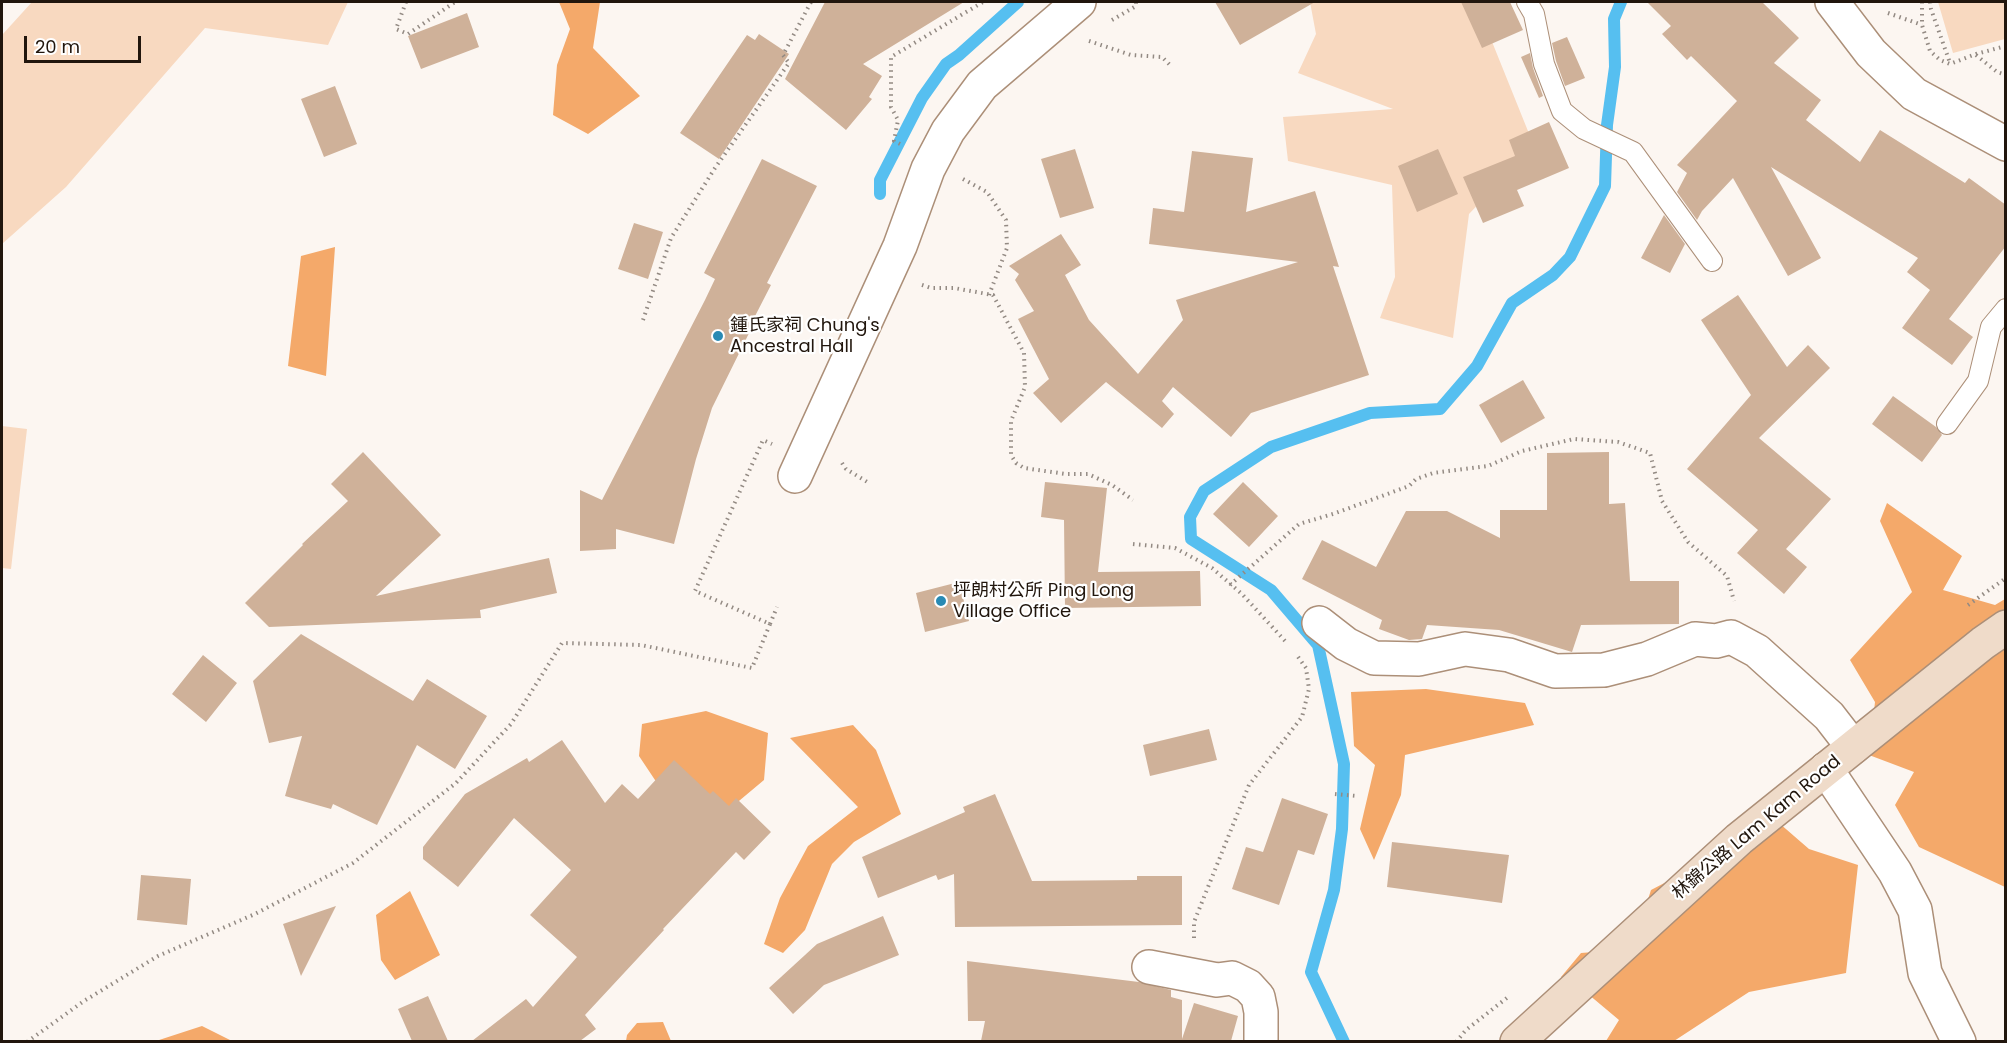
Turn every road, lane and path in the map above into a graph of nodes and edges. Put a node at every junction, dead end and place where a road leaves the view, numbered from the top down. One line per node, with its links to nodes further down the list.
1 (406, 2): 2 (path)
2 (455, 2)
3 (811, 2): 23 (path)
4 (983, 2): 17 (path)
5 (1078, 2): 26 (street)
6 (1527, 2): 19 (lane)
7 (1832, 2): 16 (street)
8 (1922, 2): 13 (path)
9 (1930, 2): 13 (path)
10 (1082, 38): 14 (path)
11 (2006, 46): 12 (path)
12 (1976, 54): 13 (path); 15 (path)
13 (1950, 64)
14 (1172, 67)
15 (2006, 75)
16 (2006, 144)
17 (906, 146)
18 (958, 177): 21 (path)
19 (1712, 261)
20 (920, 285): 21 (path)
21 (989, 295): 27 (path)
22 (2006, 309): 24 (lane)
23 (643, 320)
24 (1947, 424)
25 (773, 444): 32 (path)
26 (795, 476)
27 (1133, 500)
28 (1133, 544): 29 (path)
29 (1230, 585): 34 (path); 35 (path)
30 (777, 607): 32 (path)
31 (1319, 622): 35 (street)
32 (770, 624): 43 (path)
33 (2006, 627): 37 (main road, 林錦公路 Lam Kam Road)
34 (1289, 645)
35 (1757, 651): 37 (street)
36 (1295, 653): 42 (path)
37 (1853, 747): 38 (main road, 林錦公路 Lam Kam Road)
38 (1826, 769): 45 (main road, 林錦公路 Lam Kam Road); 46 (street)
39 (1335, 794): 40 (path)
40 (1357, 796)
41 (1149, 967): 42 (street)
42 (1194, 975): 44 (street)
43 (27, 1041)
44 (1261, 1041)
45 (1517, 1041)
46 (1959, 1041)

